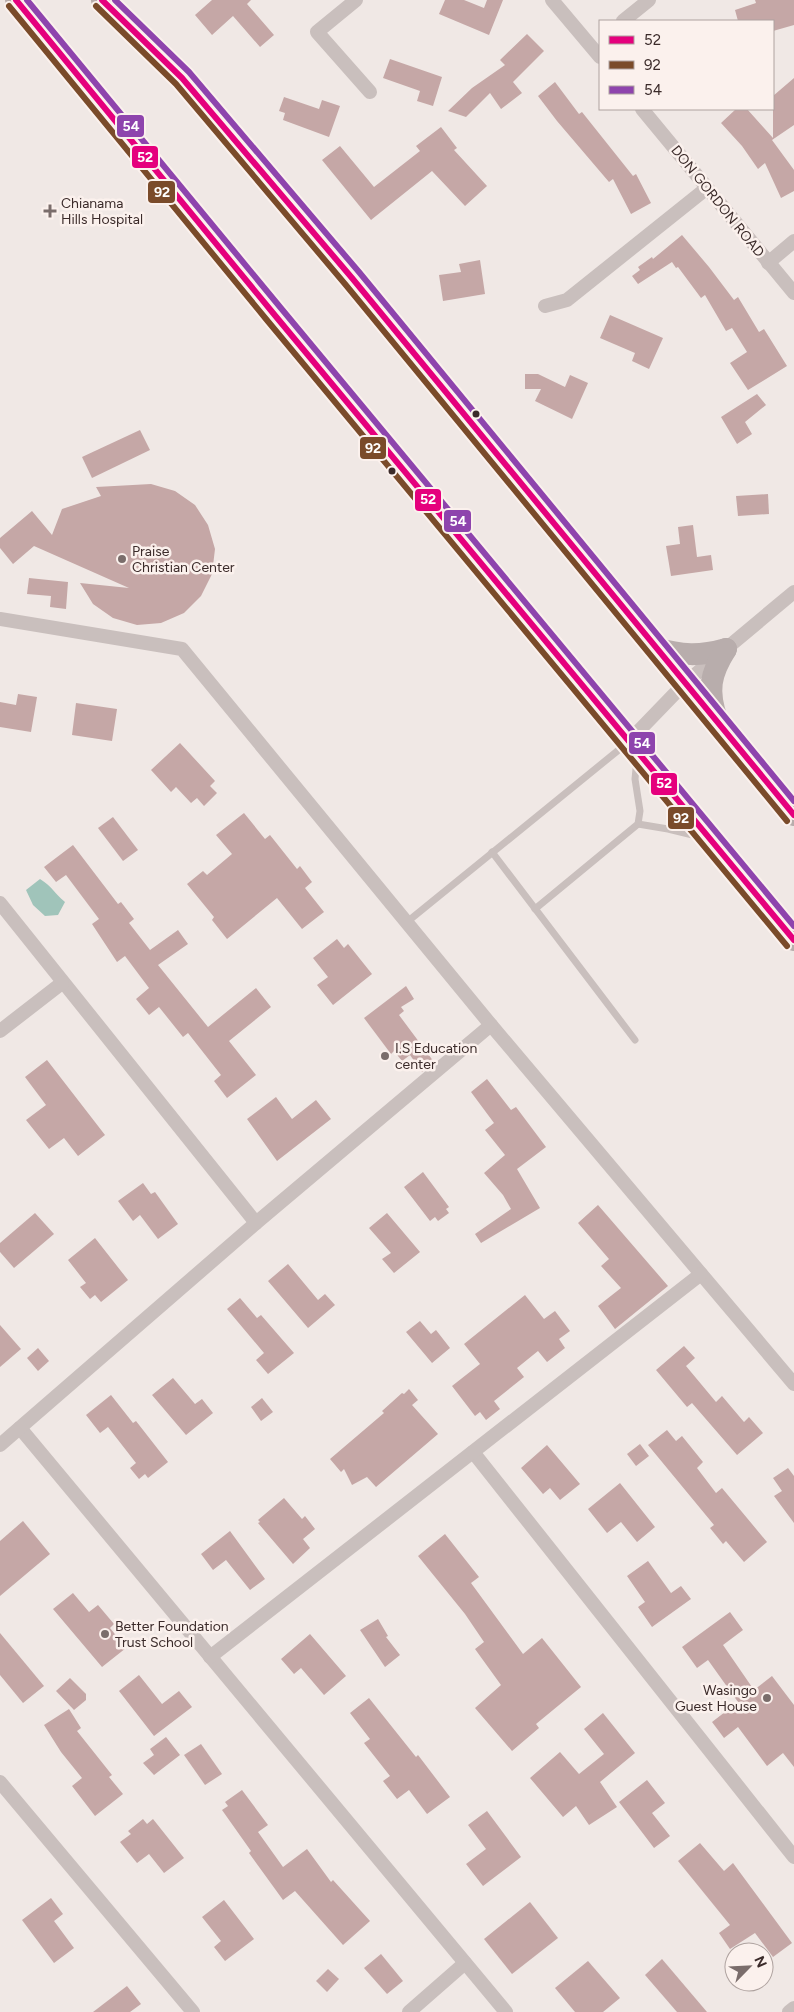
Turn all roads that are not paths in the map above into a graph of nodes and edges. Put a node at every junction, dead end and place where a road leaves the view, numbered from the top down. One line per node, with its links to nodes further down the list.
1 (16, 0): 21 (main road)
2 (102, 0): 17 (main road)
3 (356, 0): 8 (street)
4 (552, 0): 7 (street)
5 (649, 0): 6 (street)
6 (625, 20)
7 (598, 48)
8 (370, 92)
9 (643, 110): 10 (street, DON GORDON ROAD)
10 (707, 188): 12 (street, DON GORDON ROAD); 14 (street)
11 (794, 241): 12 (street)
12 (768, 263): 13 (street, DON GORDON ROAD)
13 (794, 293)
14 (545, 306)
15 (794, 592): 18 (street)
16 (0, 619): 28 (street)
17 (656, 648): 18 (main road); 19 (main road)
18 (726, 649): 19 (street); 20 (main road)
19 (686, 683): 20 (main road); 21 (street)
20 (719, 723): 22 (main road)
21 (633, 748): 23 (lane); 24 (main road); 25 (lane)
22 (794, 814)
23 (638, 824): 24 (lane); 27 (lane)
24 (710, 839): 29 (main road)
25 (492, 852): 27 (lane); 28 (lane)
26 (0, 904): 30 (street)
27 (536, 909): 33 (lane)
28 (407, 922): 31 (street)
29 (794, 940)
30 (62, 983): 32 (street); 34 (street)
31 (491, 1025): 34 (street); 35 (street)
32 (0, 1031)
33 (636, 1040)
34 (256, 1223): 37 (street)
35 (701, 1274): 36 (street); 39 (street)
36 (794, 1384)
37 (20, 1428): 38 (street); 40 (street)
38 (0, 1445)
39 (472, 1452): 40 (street); 42 (street)
40 (210, 1657): 43 (street)
41 (0, 1782): 45 (street)
42 (794, 1857)
43 (465, 1963): 46 (street); 47 (street)
44 (794, 2008): 48 (street)
45 (193, 2012)
46 (409, 2012)
47 (506, 2012)
48 (789, 2012)

